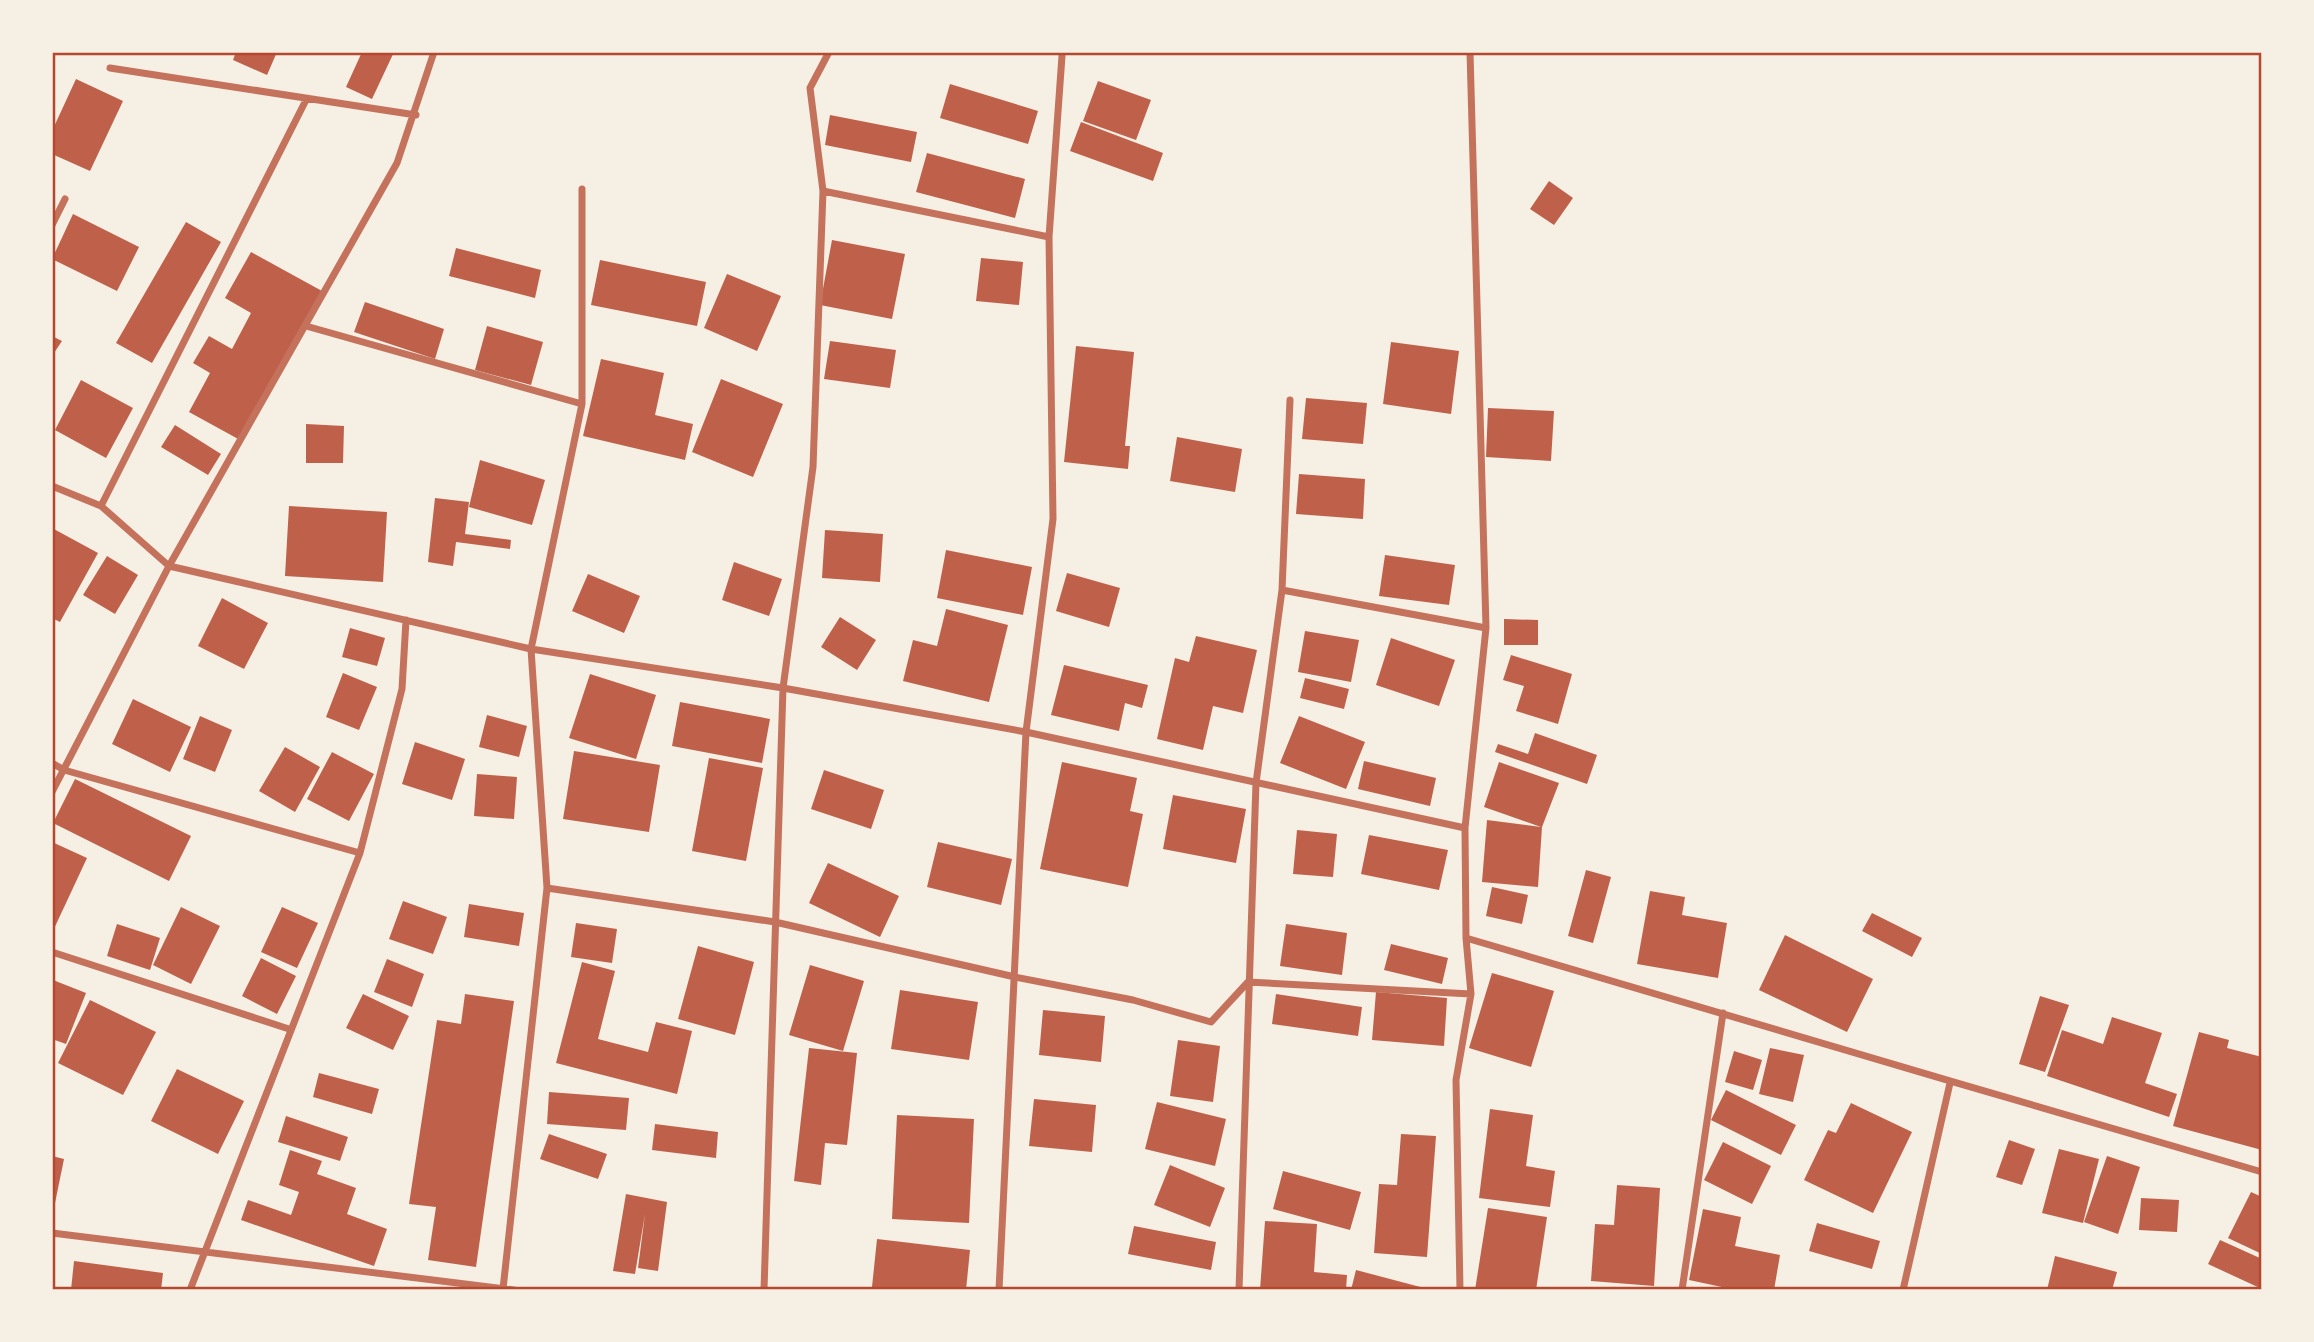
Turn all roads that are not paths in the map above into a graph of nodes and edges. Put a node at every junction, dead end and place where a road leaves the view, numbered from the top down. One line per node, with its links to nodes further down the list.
1 (434, 52): 7 (street)
2 (829, 52): 9 (street)
3 (1469, 52): 21 (street)
4 (1062, 56): 12 (street)
5 (110, 68): 6 (street)
6 (306, 100): 7 (street); 17 (street)
7 (416, 115): 13 (street)
8 (582, 189): 15 (street)
9 (823, 191): 12 (street); 23 (street)
10 (65, 199): 11 (street)
11 (52, 225)
12 (1049, 237): 24 (street)
13 (306, 326): 15 (street); 18 (street)
14 (1290, 400): 19 (street)
15 (582, 404): 22 (street)
16 (52, 486): 17 (street)
17 (102, 506): 18 (street)
18 (169, 566): 20 (street); 26 (street)
19 (1282, 590): 21 (street); 27 (street)
20 (406, 620): 22 (street); 30 (street)
21 (1486, 628): 29 (street)
22 (531, 649): 23 (street); 31 (street)
23 (783, 688): 24 (street); 32 (street)
24 (1026, 732): 27 (street); 35 (street)
25 (52, 763): 26 (street)
26 (64, 769): 28 (street); 30 (street)
27 (1256, 783): 29 (street); 36 (street)
28 (52, 792)
29 (1465, 828): 33 (street)
30 (360, 853): 39 (street)
31 (547, 888): 32 (street); 44 (street)
32 (775, 922): 35 (street); 47 (street)
33 (1466, 938): 37 (street); 38 (street)
34 (52, 952): 39 (street)
35 (1015, 977): 36 (street); 48 (street)
36 (1248, 982): 37 (street); 49 (street)
37 (1471, 994): 50 (street)
38 (1723, 1013): 40 (street); 51 (street)
39 (289, 1029): 43 (street)
40 (1950, 1083): 41 (street); 52 (street)
41 (2262, 1172)
42 (52, 1233): 43 (street)
43 (203, 1250): 44 (street); 45 (street)
44 (503, 1289): 46 (street)
45 (190, 1290)
46 (514, 1290)
47 (764, 1290)
48 (999, 1290)
49 (1239, 1290)
50 (1460, 1290)
51 (1682, 1290)
52 (1903, 1290)

